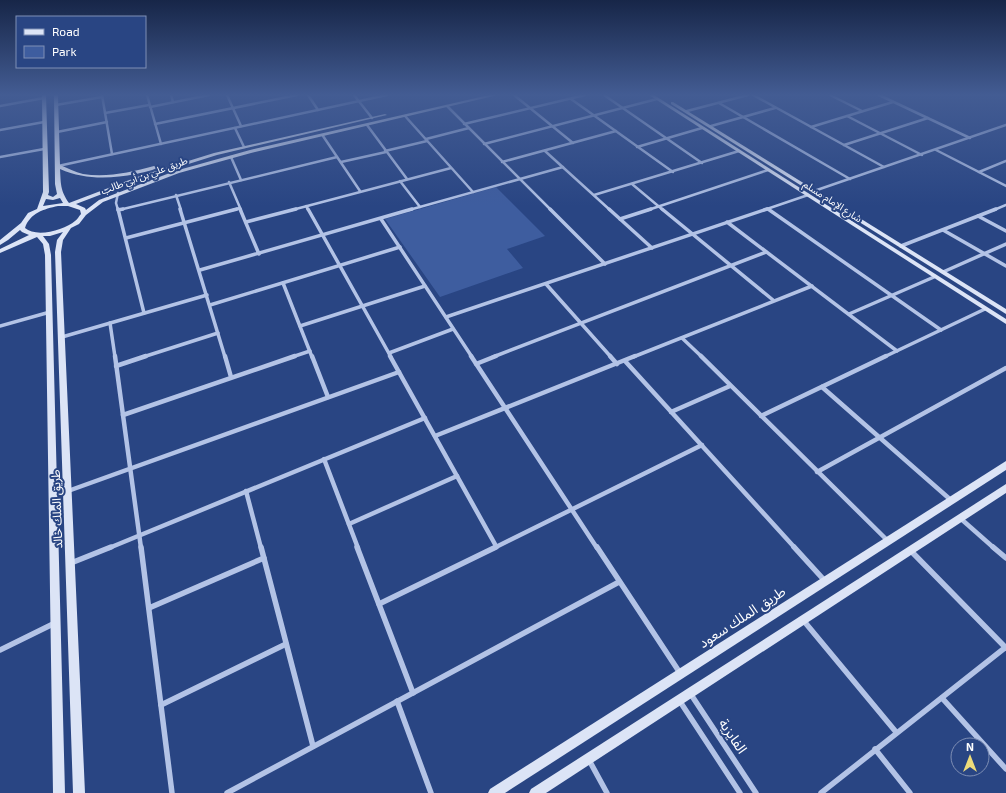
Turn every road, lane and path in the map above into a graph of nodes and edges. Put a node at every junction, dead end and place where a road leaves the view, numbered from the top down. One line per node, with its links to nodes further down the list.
1 (44, 132): 37 (main road)
2 (57, 132): 52 (main road)
3 (108, 132): 42 (street)
4 (157, 132): 32 (street)
5 (216, 132): 32 (street)
6 (237, 132): 35 (street)
7 (310, 132): 35 (main road, طريق علي بن أبي طالب)
8 (339, 132): 27 (main road, طريق علي بن أبي طالب)
9 (372, 132): 40 (street)
10 (419, 132): 30 (street)
11 (455, 132): 30 (street)
12 (473, 132): 33 (street)
13 (530, 132): 33 (street)
14 (560, 132): 31 (street)
15 (616, 132): 31 (street); 36 (street)
16 (657, 132): 28 (street)
17 (688, 132): 28 (street)
18 (708, 132): 41 (main road, شارع الإمام مسلم)
19 (720, 132): 68 (main road, شارع الإمام مسلم)
20 (769, 132): 61 (street)
21 (820, 132): 34 (street)
22 (876, 132): 26 (street)
23 (886, 132): 26 (street)
24 (957, 132): 29 (street)
25 (987, 132): 29 (street)
26 (880, 134): 34 (street); 43 (street)
27 (323, 136): 45 (main road, طريق علي بن أبي طالب); 46 (street)
28 (666, 138): 36 (street); 51 (street)
29 (970, 138): 39 (street)
30 (426, 140): 40 (street); 54 (street)
31 (572, 143): 38 (street)
32 (161, 144): 42 (street)
33 (484, 144): 50 (street)
34 (844, 145): 55 (street)
35 (244, 147): 47 (main road, طريق علي بن أبي طالب)
36 (637, 147): 57 (street)
37 (44, 149): 44 (street); 74 (main road)
38 (545, 150): 50 (street); 53 (street)
39 (936, 150): 43 (street); 58 (street)
40 (386, 151): 49 (street); 60 (street)
41 (739, 152): 51 (street); 56 (main road, شارع الإمام مسلم)
42 (112, 154): 52 (street)
43 (922, 155): 55 (street)
44 (0, 157)
45 (231, 157): 62 (street); 70 (main road, طريق علي بن أبي طالب)
46 (337, 157): 49 (street); 62 (street)
47 (202, 158): 52 (main road); 72 (main road, طريق علي بن أبي طالب)
48 (1006, 161): 58 (street)
49 (341, 162): 67 (street)
50 (502, 162): 59 (street)
51 (702, 163): 57 (street)
52 (58, 166): 71 (main road)
53 (563, 167): 59 (street); 73 (street)
54 (451, 168): 60 (street); 69 (street)
55 (884, 168): 61 (street)
56 (768, 170): 76 (main road, شارع الإمام مسلم); 81 (street)
57 (673, 172): 65 (street)
58 (979, 172): 66 (street)
59 (519, 178): 69 (street); 113 (street)
60 (407, 179): 63 (street)
61 (850, 179): 68 (street)
62 (241, 180): 64 (street)
63 (400, 181): 67 (street); 82 (street)
64 (229, 182): 75 (street); 83 (street)
65 (632, 184): 73 (street); 81 (street)
66 (1006, 186)
67 (360, 191): 80 (street)
68 (814, 191): 106 (main road, شارع الإمام مسلم)
69 (473, 192): 82 (street)
70 (118, 193): 77 (main road, طريق علي بن أبي طالب); 86 (street)
71 (60, 194): 74 (main road); 78 (main road)
72 (94, 195): 77 (main road); 78 (main road, طريق علي بن أبي طالب)
73 (594, 195): 90 (street)
74 (45, 196): 85 (main road)
75 (176, 196): 86 (street); 91 (street)
76 (808, 196): 84 (street); 119 (main road, شارع الإمام مسلم)
77 (104, 200): 87 (main road, طريق علي بن أبي طالب)
78 (69, 204): 85 (main road, طريق علي بن أبي طالب); 87 (main road)
79 (1006, 205): 88 (street)
80 (306, 206): 92 (street); 100 (street)
81 (659, 206): 90 (street); 98 (street)
82 (420, 207): 89 (street)
83 (240, 208): 91 (street); 92 (street)
84 (768, 209): 93 (street); 125 (street)
85 (39, 210): 94 (main road)
86 (118, 210): 101 (street)
87 (84, 214): 95 (main road, طريق علي بن أبي طالب)
88 (978, 216): 96 (street); 97 (street)
89 (381, 219): 100 (street); 107 (street)
90 (620, 219): 108 (street)
91 (185, 222): 101 (street); 117 (street)
92 (246, 222): 112 (street)
93 (727, 222): 98 (street); 110 (street)
94 (23, 224): 99 (main road); 103 (main road)
95 (70, 227): 99 (main road); 102 (main road)
96 (943, 230): 106 (street); 111 (street)
97 (1006, 231)
98 (693, 234): 108 (street); 115 (street)
99 (36, 235): 104 (main road); 109 (main road)
100 (324, 235): 112 (street); 114 (street)
101 (126, 238): 132 (street)
102 (60, 240): 104 (main road); 143 (main road, طريق الملك خالد)
103 (0, 242)
104 (46, 244): 130 (main road, طريق الملك خالد)
105 (1006, 244): 111 (street)
106 (901, 246): 118 (main road, شارع الإمام مسلم)
107 (400, 247): 114 (street); 122 (street)
108 (652, 248): 113 (street)
109 (0, 251)
110 (766, 252): 115 (street); 123 (street)
111 (983, 253): 116 (street); 118 (street)
112 (258, 254): 117 (street)
113 (605, 264): 121 (street)
114 (340, 265): 120 (street); 128 (street)
115 (732, 266): 126 (street); 137 (street)
116 (1006, 266)
117 (200, 270): 124 (street)
118 (943, 272): 131 (main road, شارع الإمام مسلم)
119 (934, 277): 125 (street); 129 (main road, شارع الإمام مسلم)
120 (283, 283): 127 (street); 139 (street)
121 (546, 284): 134 (street); 137 (street)
122 (425, 286): 128 (street); 134 (street)
123 (812, 286): 126 (street); 133 (street)
124 (207, 295): 127 (street); 132 (street)
125 (892, 296): 133 (street); 141 (street)
126 (773, 300): 144 (street)
127 (210, 305): 142 (street)
128 (363, 306): 139 (street); 147 (street)
129 (985, 310): 135 (main road, شارع الإمام مسلم); 141 (street)
130 (50, 312): 138 (street); 190 (main road, طريق الملك خالد)
131 (1006, 312)
132 (144, 313): 136 (street)
133 (849, 314): 146 (street)
134 (446, 317): 140 (street)
135 (1006, 322)
136 (110, 323): 143 (street); 151 (street)
137 (580, 324): 149 (street); 150 (street)
138 (0, 326)
139 (300, 326): 145 (street)
140 (453, 329): 147 (street); 149 (street)
141 (941, 330): 146 (street)
142 (218, 332): 151 (street); 154 (street)
143 (62, 337): 172 (main road, طريق الملك خالد)
144 (682, 338): 148 (street); 155 (street)
145 (310, 351): 154 (street); 157 (street)
146 (897, 351): 156 (street)
147 (389, 353): 153 (street)
148 (625, 361): 150 (street); 159 (street)
149 (476, 364): 158 (street)
150 (617, 364): 158 (street)
151 (116, 366): 160 (street)
152 (1006, 368): 164 (street)
153 (399, 372): 157 (street); 162 (street)
154 (231, 378): 160 (street)
155 (730, 386): 159 (street); 161 (street)
156 (822, 387): 161 (street); 164 (street)
157 (328, 397): 168 (street)
158 (506, 408): 163 (street); 175 (street)
159 (671, 412): 165 (street)
160 (123, 415): 168 (street)
161 (761, 416): 169 (street)
162 (424, 418): 163 (street); 166 (street)
163 (435, 436): 170 (street)
164 (880, 438): 169 (street); 174 (street)
165 (702, 445): 175 (street); 185 (street)
166 (324, 459): 173 (street); 177 (street)
167 (1006, 466): 174 (main road, طريق الملك سعود)
168 (131, 468): 172 (street); 178 (street)
169 (817, 472): 179 (street)
170 (457, 476): 177 (street); 180 (street)
171 (1006, 488): 176 (main road)
172 (68, 491): 184 (main road, طريق الملك خالد)
173 (246, 491): 178 (street); 182 (street)
174 (952, 500): 179 (main road, طريق الملك سعود)
175 (572, 509): 180 (street); 186 (street)
176 (960, 518): 181 (main road); 183 (street)
177 (349, 524): 187 (street)
178 (139, 535): 184 (street); 188 (street)
179 (888, 541): 185 (main road, طريق الملك سعود)
180 (496, 546): 187 (street)
181 (910, 550): 189 (main road); 192 (street)
182 (264, 558): 188 (street); 191 (street)
183 (1006, 558)
184 (71, 563): 207 (main road, طريق الملك خالد)
185 (825, 581): 194 (main road, طريق الملك سعود)
186 (619, 582): 194 (street); 195 (street)
187 (379, 604): 195 (street)
188 (149, 608): 200 (street)
189 (802, 620): 196 (main road); 201 (street)
190 (56, 622): 193 (street); 206 (main road, طريق الملك خالد)
191 (286, 644): 200 (street); 202 (street)
192 (1006, 647): 197 (street)
193 (0, 650)
194 (680, 674): 211 (main road, طريق الملك سعود)
195 (413, 693): 199 (street)
196 (690, 693): 198 (main road); 215 (street, الفايزية)
197 (942, 698): 201 (street); 205 (street)
198 (679, 700): 204 (main road); 214 (street, الفايزية)
199 (397, 701): 202 (street); 210 (street)
200 (161, 705): 208 (street)
201 (896, 732): 203 (street)
202 (313, 746): 209 (street)
203 (875, 749): 216 (street); 217 (street)
204 (588, 758): 212 (main road); 213 (street)
205 (1006, 769)
206 (59, 793)
207 (79, 793)
208 (172, 793)
209 (227, 793)
210 (431, 793)
211 (494, 793)
212 (535, 793)
213 (606, 793)
214 (740, 793)
215 (756, 793)
216 (821, 793)
217 (910, 793)

